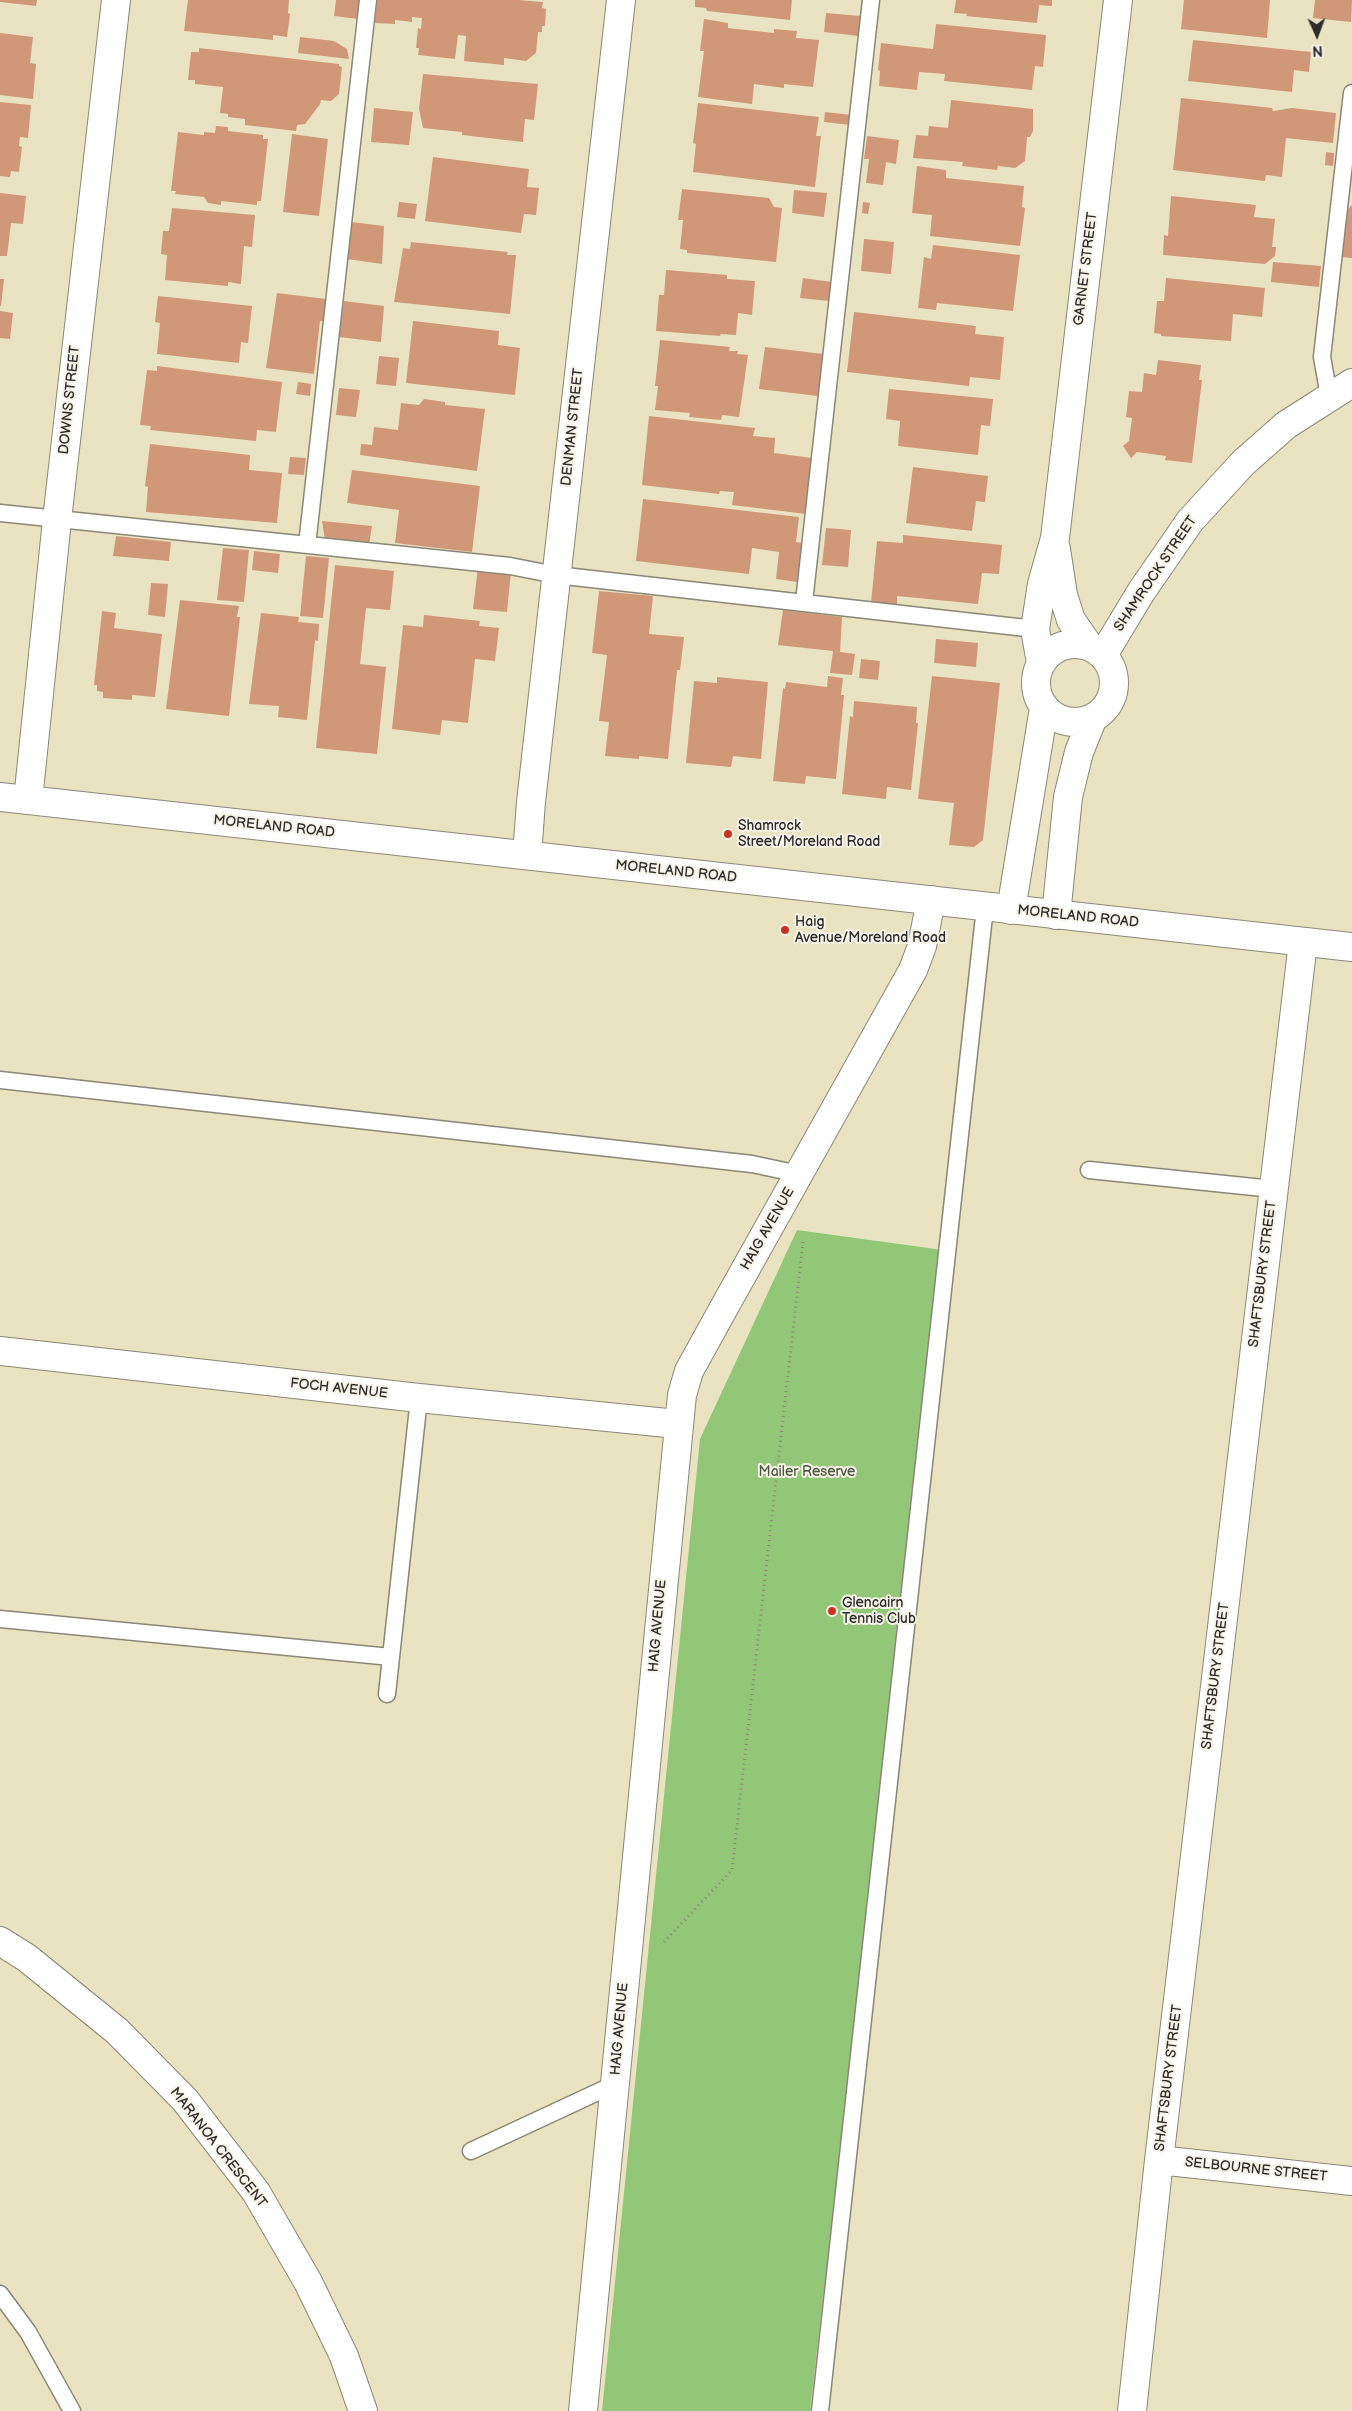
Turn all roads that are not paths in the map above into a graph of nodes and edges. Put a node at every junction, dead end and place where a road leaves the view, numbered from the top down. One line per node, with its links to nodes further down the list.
1 (116, 0): 9 (street, DOWNS STREET)
2 (368, 0): 11 (lane)
3 (621, 0): 12 (street, DENMAN STREET)
4 (871, 0): 13 (lane)
5 (1118, 0): 10 (street, GARNET STREET)
6 (1352, 93): 7 (lane)
7 (1340, 390): 15 (street, SHAMROCK STREET)
8 (0, 513): 9 (lane)
9 (56, 520): 11 (lane); 21 (street, DOWNS STREET)
10 (1055, 538): 14 (street, GARNET STREET); 15 (street, GARNET STREET)
11 (307, 545): 12 (lane)
12 (556, 574): 13 (lane); 23 (street, DENMAN STREET)
13 (804, 602): 14 (lane)
14 (1035, 629): 16 (street, GARNET STREET)
15 (1096, 651): 16 (street); 18 (street)
16 (1040, 663): 17 (street)
17 (1044, 708): 18 (street); 19 (street)
18 (1092, 720): 22 (street)
19 (1029, 795): 22 (street); 26 (street)
20 (0, 797): 21 (street, MORELAND ROAD)
21 (28, 800): 23 (street, MORELAND ROAD)
22 (1068, 800): 27 (street)
23 (527, 855): 24 (street, MORELAND ROAD)
24 (931, 900): 25 (street, MORELAND ROAD); 32 (street, HAIG AVENUE)
25 (984, 907): 26 (street, MORELAND ROAD); 49 (lane)
26 (1012, 910): 27 (street, MORELAND ROAD)
27 (1056, 915): 28 (street, MORELAND ROAD)
28 (1303, 942): 29 (street, MORELAND ROAD); 33 (street, SHAFTSBURY STREET)
29 (1352, 947)
30 (0, 1080): 32 (lane)
31 (1089, 1170): 33 (lane)
32 (799, 1174): 36 (street, HAIG AVENUE)
33 (1273, 1189): 43 (street, SHAFTSBURY STREET)
34 (0, 1351): 35 (street, FOCH AVENUE)
35 (419, 1398): 36 (street, FOCH AVENUE); 38 (lane)
36 (678, 1424): 41 (street, HAIG AVENUE)
37 (0, 1619): 38 (lane)
38 (391, 1657): 39 (lane)
39 (387, 1694)
40 (0, 1941): 47 (street, MARANOA CRESCENT)
41 (615, 2084): 42 (lane); 48 (street, HAIG AVENUE)
42 (471, 2151)
43 (1159, 2160): 44 (street, SELBOURNE STREET); 50 (street, SHAFTSBURY STREET)
44 (1352, 2181)
45 (0, 2294): 46 (lane)
46 (72, 2411)
47 (363, 2411)
48 (583, 2411)
49 (820, 2411)
50 (1132, 2411)

